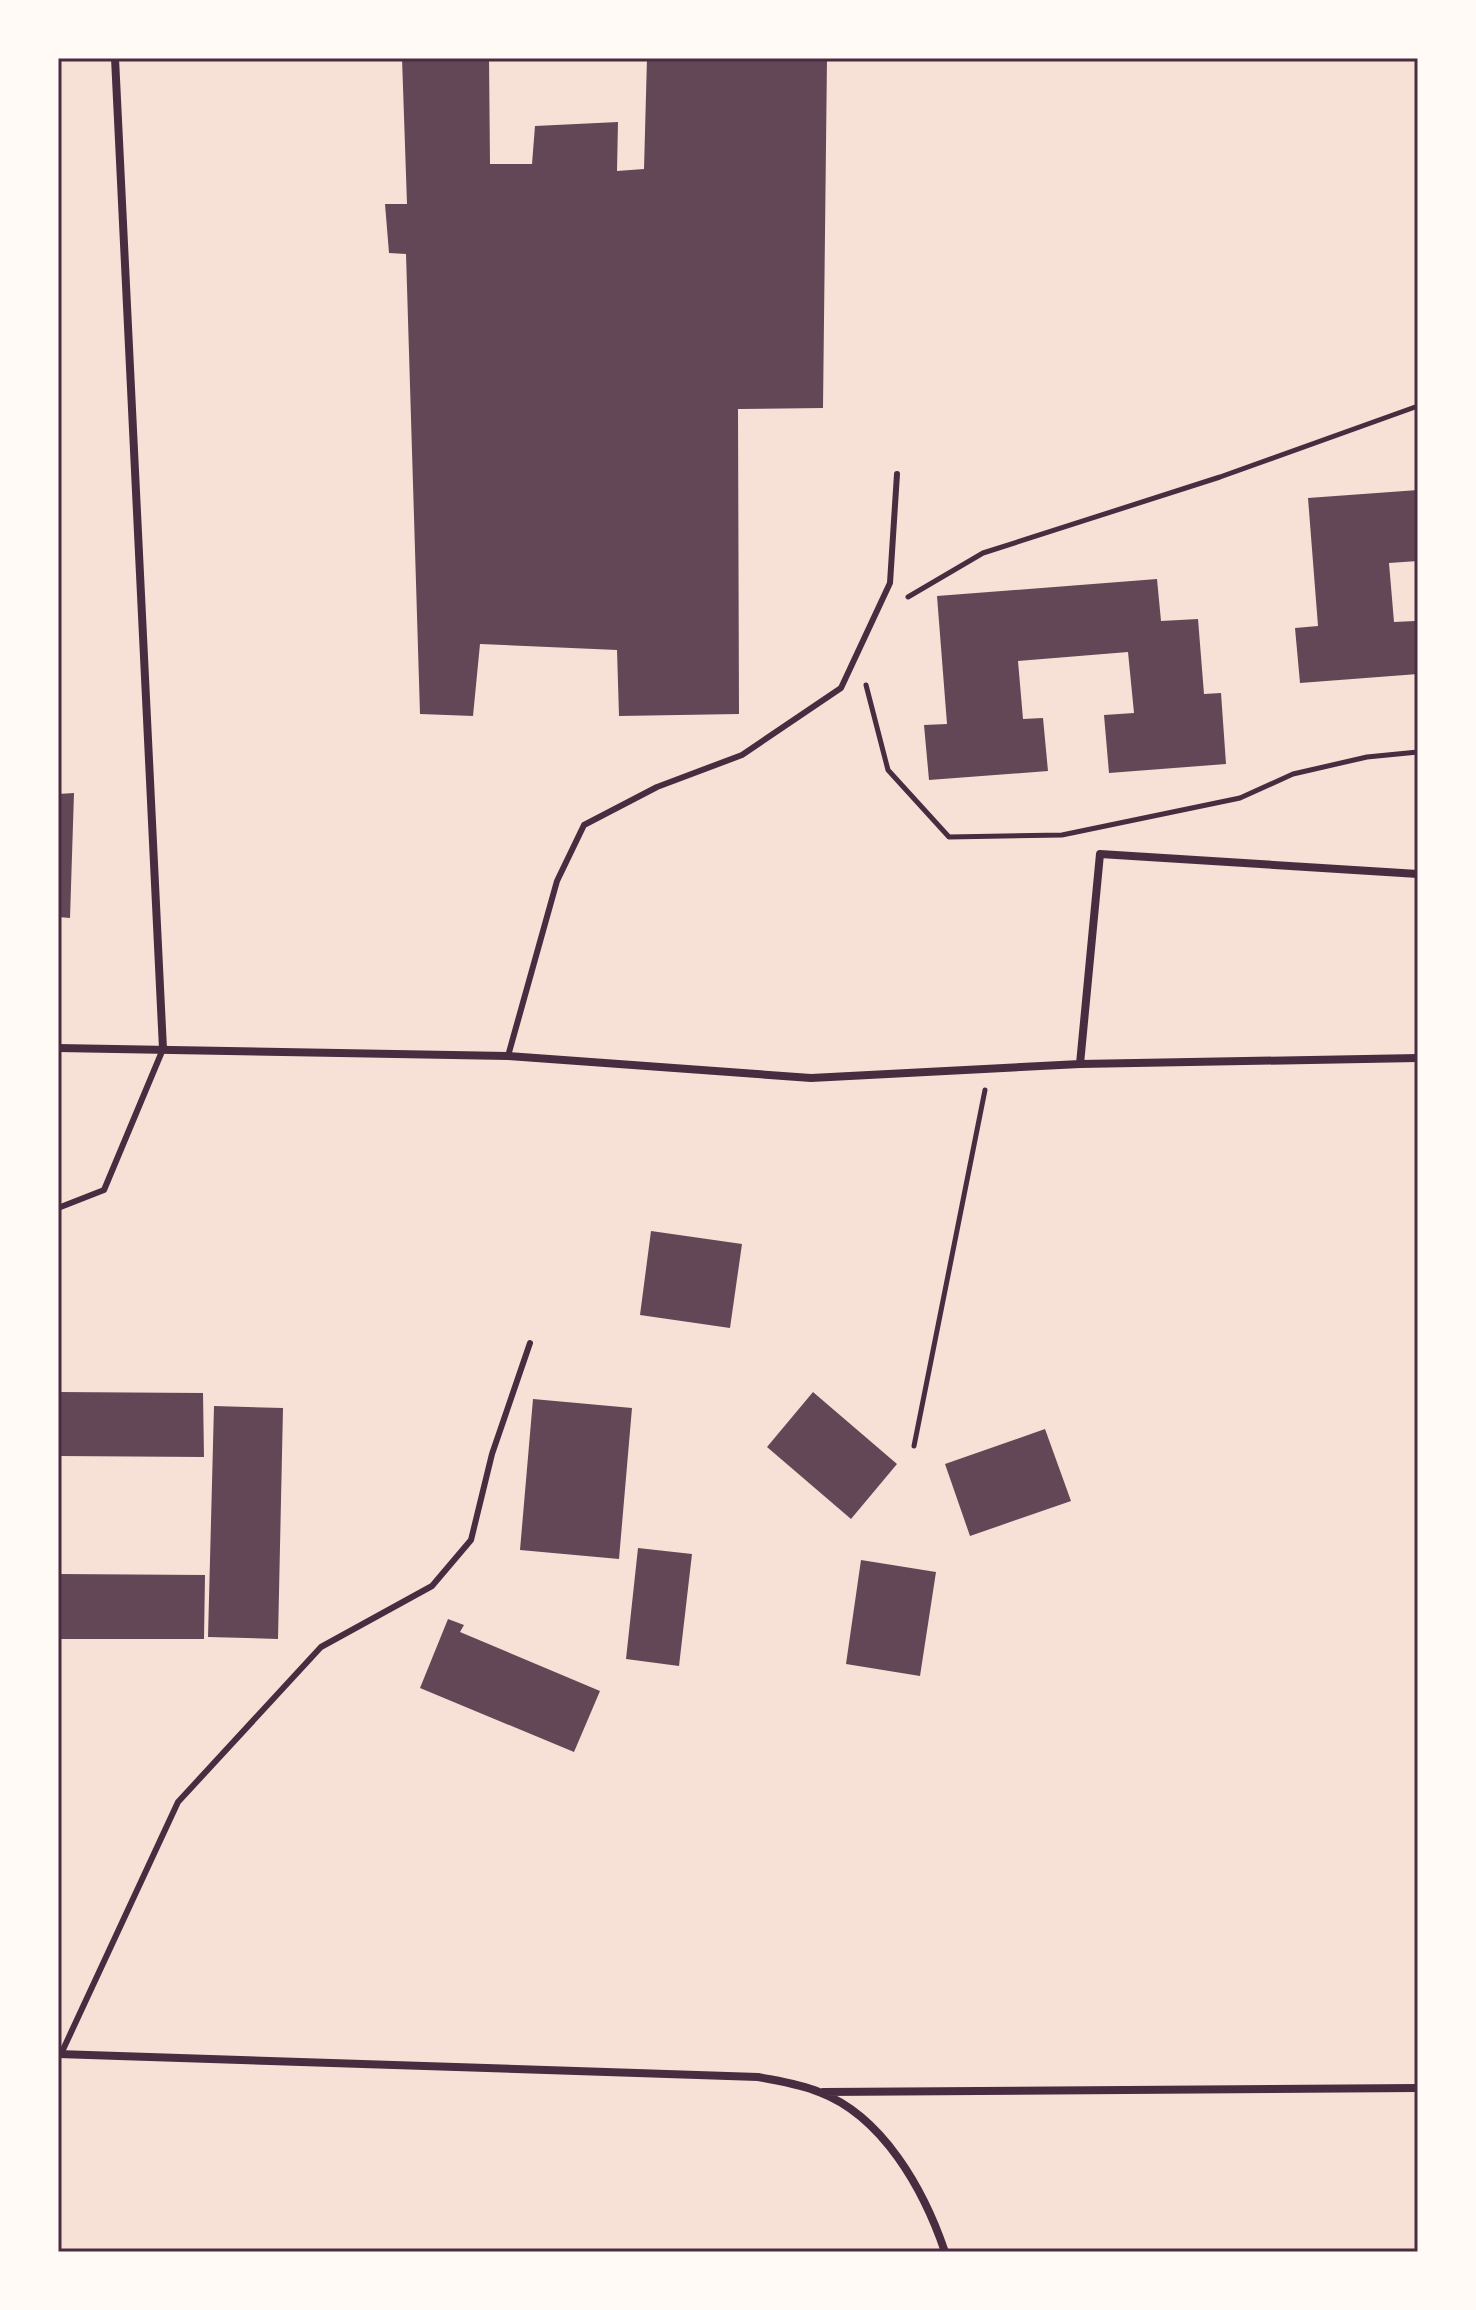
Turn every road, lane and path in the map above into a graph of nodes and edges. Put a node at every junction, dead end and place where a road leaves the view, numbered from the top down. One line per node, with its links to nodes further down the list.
1 (115, 58): 9 (street)
2 (1418, 406): 4 (path)
3 (897, 474): 4 (lane)
4 (878, 609): 5 (lane)
5 (858, 652): 6 (path); 10 (lane)
6 (1418, 752)
7 (1418, 874): 12 (street)
8 (58, 1048): 9 (street)
9 (163, 1049): 10 (street); 14 (lane)
10 (508, 1056): 13 (street)
11 (1418, 1058): 12 (street)
12 (1080, 1064): 13 (street)
13 (990, 1069): 16 (path)
14 (58, 1208)
15 (530, 1343): 17 (lane)
16 (914, 1446)
17 (60, 2054): 19 (street)
18 (1418, 2088): 19 (street)
19 (819, 2092): 20 (street)
20 (945, 2252)

